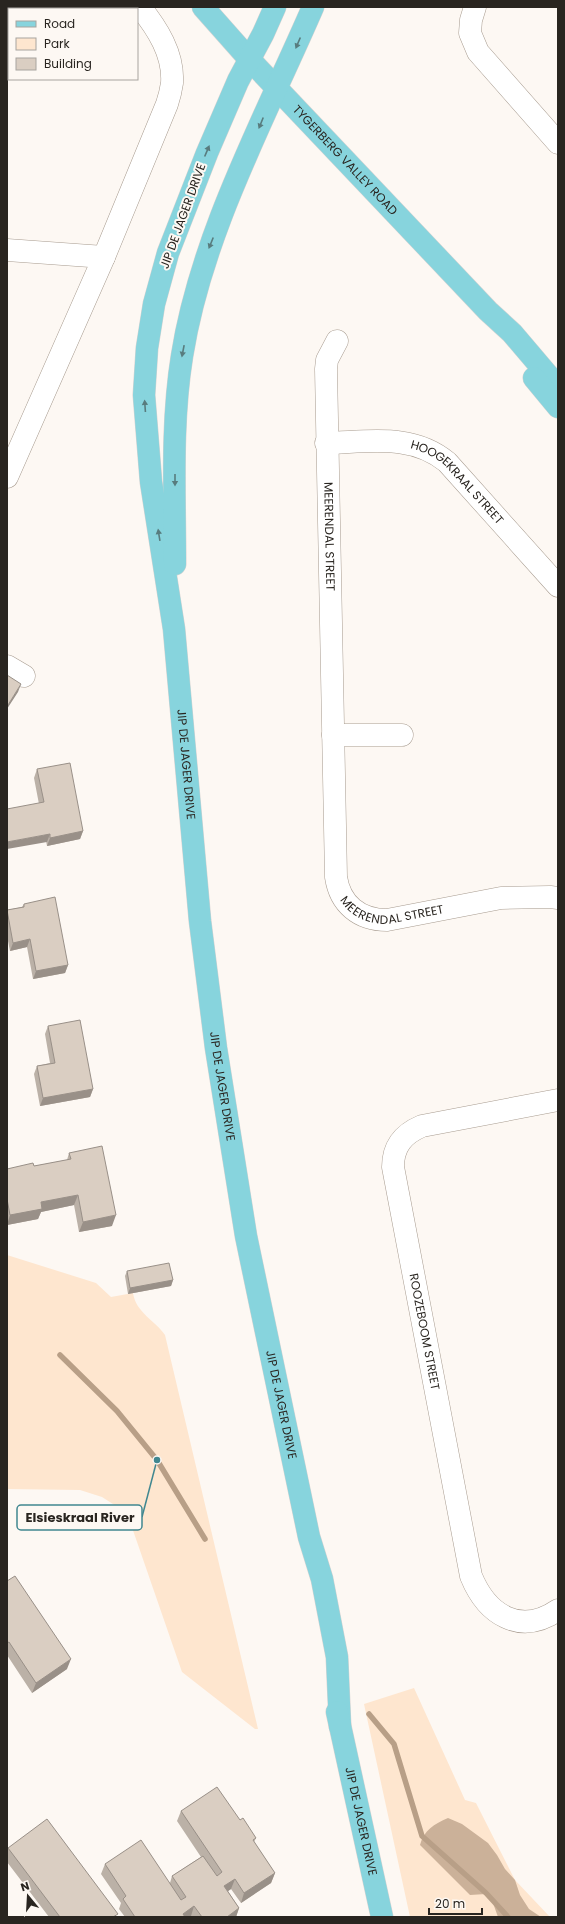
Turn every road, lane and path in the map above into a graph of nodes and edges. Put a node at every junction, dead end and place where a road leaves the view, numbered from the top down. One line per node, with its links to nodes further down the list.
1 (140, 7): 10 (street)
2 (203, 7): 6 (main road, TYGERBERG VALLEY ROAD)
3 (275, 7): 6 (main road, JIP DE JAGER DRIVE)
4 (313, 7): 7 (main road, JIP DE JAGER DRIVE, one-way to 7)
5 (476, 7): 8 (street)
6 (250, 60): 7 (main road, TYGERBERG VALLEY ROAD); 18 (main road, JIP DE JAGER DRIVE, one-way to 6)
7 (278, 88): 11 (main road, TYGERBERG VALLEY ROAD); 18 (main road, JIP DE JAGER DRIVE, one-way to 18)
8 (558, 143)
9 (7, 250): 10 (street)
10 (104, 257): 16 (street)
11 (488, 312): 13 (main road, TYGERBERG VALLEY ROAD); 14 (main road, TYGERBERG VALLEY ROAD)
12 (337, 341): 15 (street, MEERENDAL STREET)
13 (558, 386)
14 (558, 407)
15 (326, 443): 17 (street, HOOGEKRAAL STREET); 20 (street, MEERENDAL STREET)
16 (7, 477)
17 (558, 586)
18 (174, 629): 24 (main road, JIP DE JAGER DRIVE)
19 (402, 735): 20 (street)
20 (333, 736): 21 (street, MEERENDAL STREET)
21 (558, 898)
22 (558, 1100): 23 (street, ROOZEBOOM STREET)
23 (558, 1610)
24 (382, 1917)

